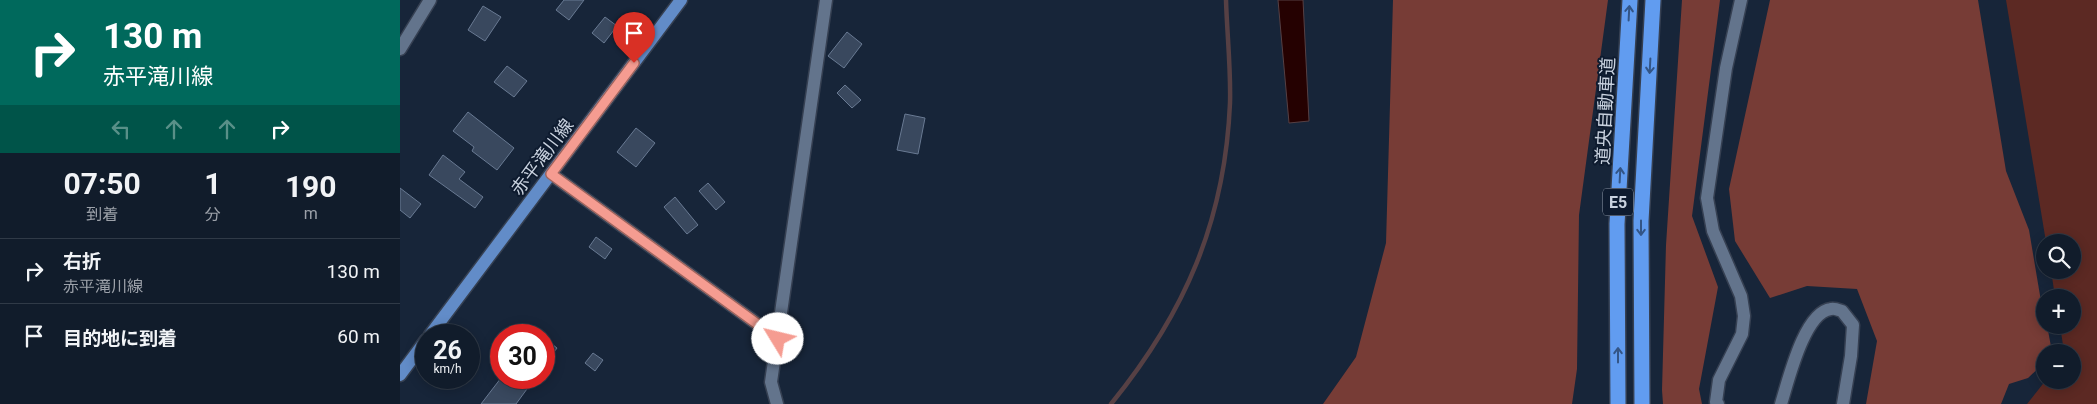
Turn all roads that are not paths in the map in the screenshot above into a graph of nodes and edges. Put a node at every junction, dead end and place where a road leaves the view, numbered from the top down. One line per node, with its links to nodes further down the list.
1 (430, 0): 7 (street)
2 (681, 0): 8 (main road, 赤平滝川線)
3 (826, 0): 10 (street)
4 (1630, 0): 14 (highway, 道央自動車道 / E5, one-way to 4)
5 (1653, 0): 15 (highway, E5, one-way to 15)
6 (1741, 0): 16 (street)
7 (400, 49)
8 (551, 174): 9 (main road, 赤平滝川線); 10 (street)
9 (438, 324)
10 (778, 339): 13 (street)
11 (415, 354): 12 (main road)
12 (401, 372)
13 (777, 404)
14 (1618, 404)
15 (1642, 404)
16 (1718, 404)
17 (1781, 404): 18 (street)
18 (1843, 404)

